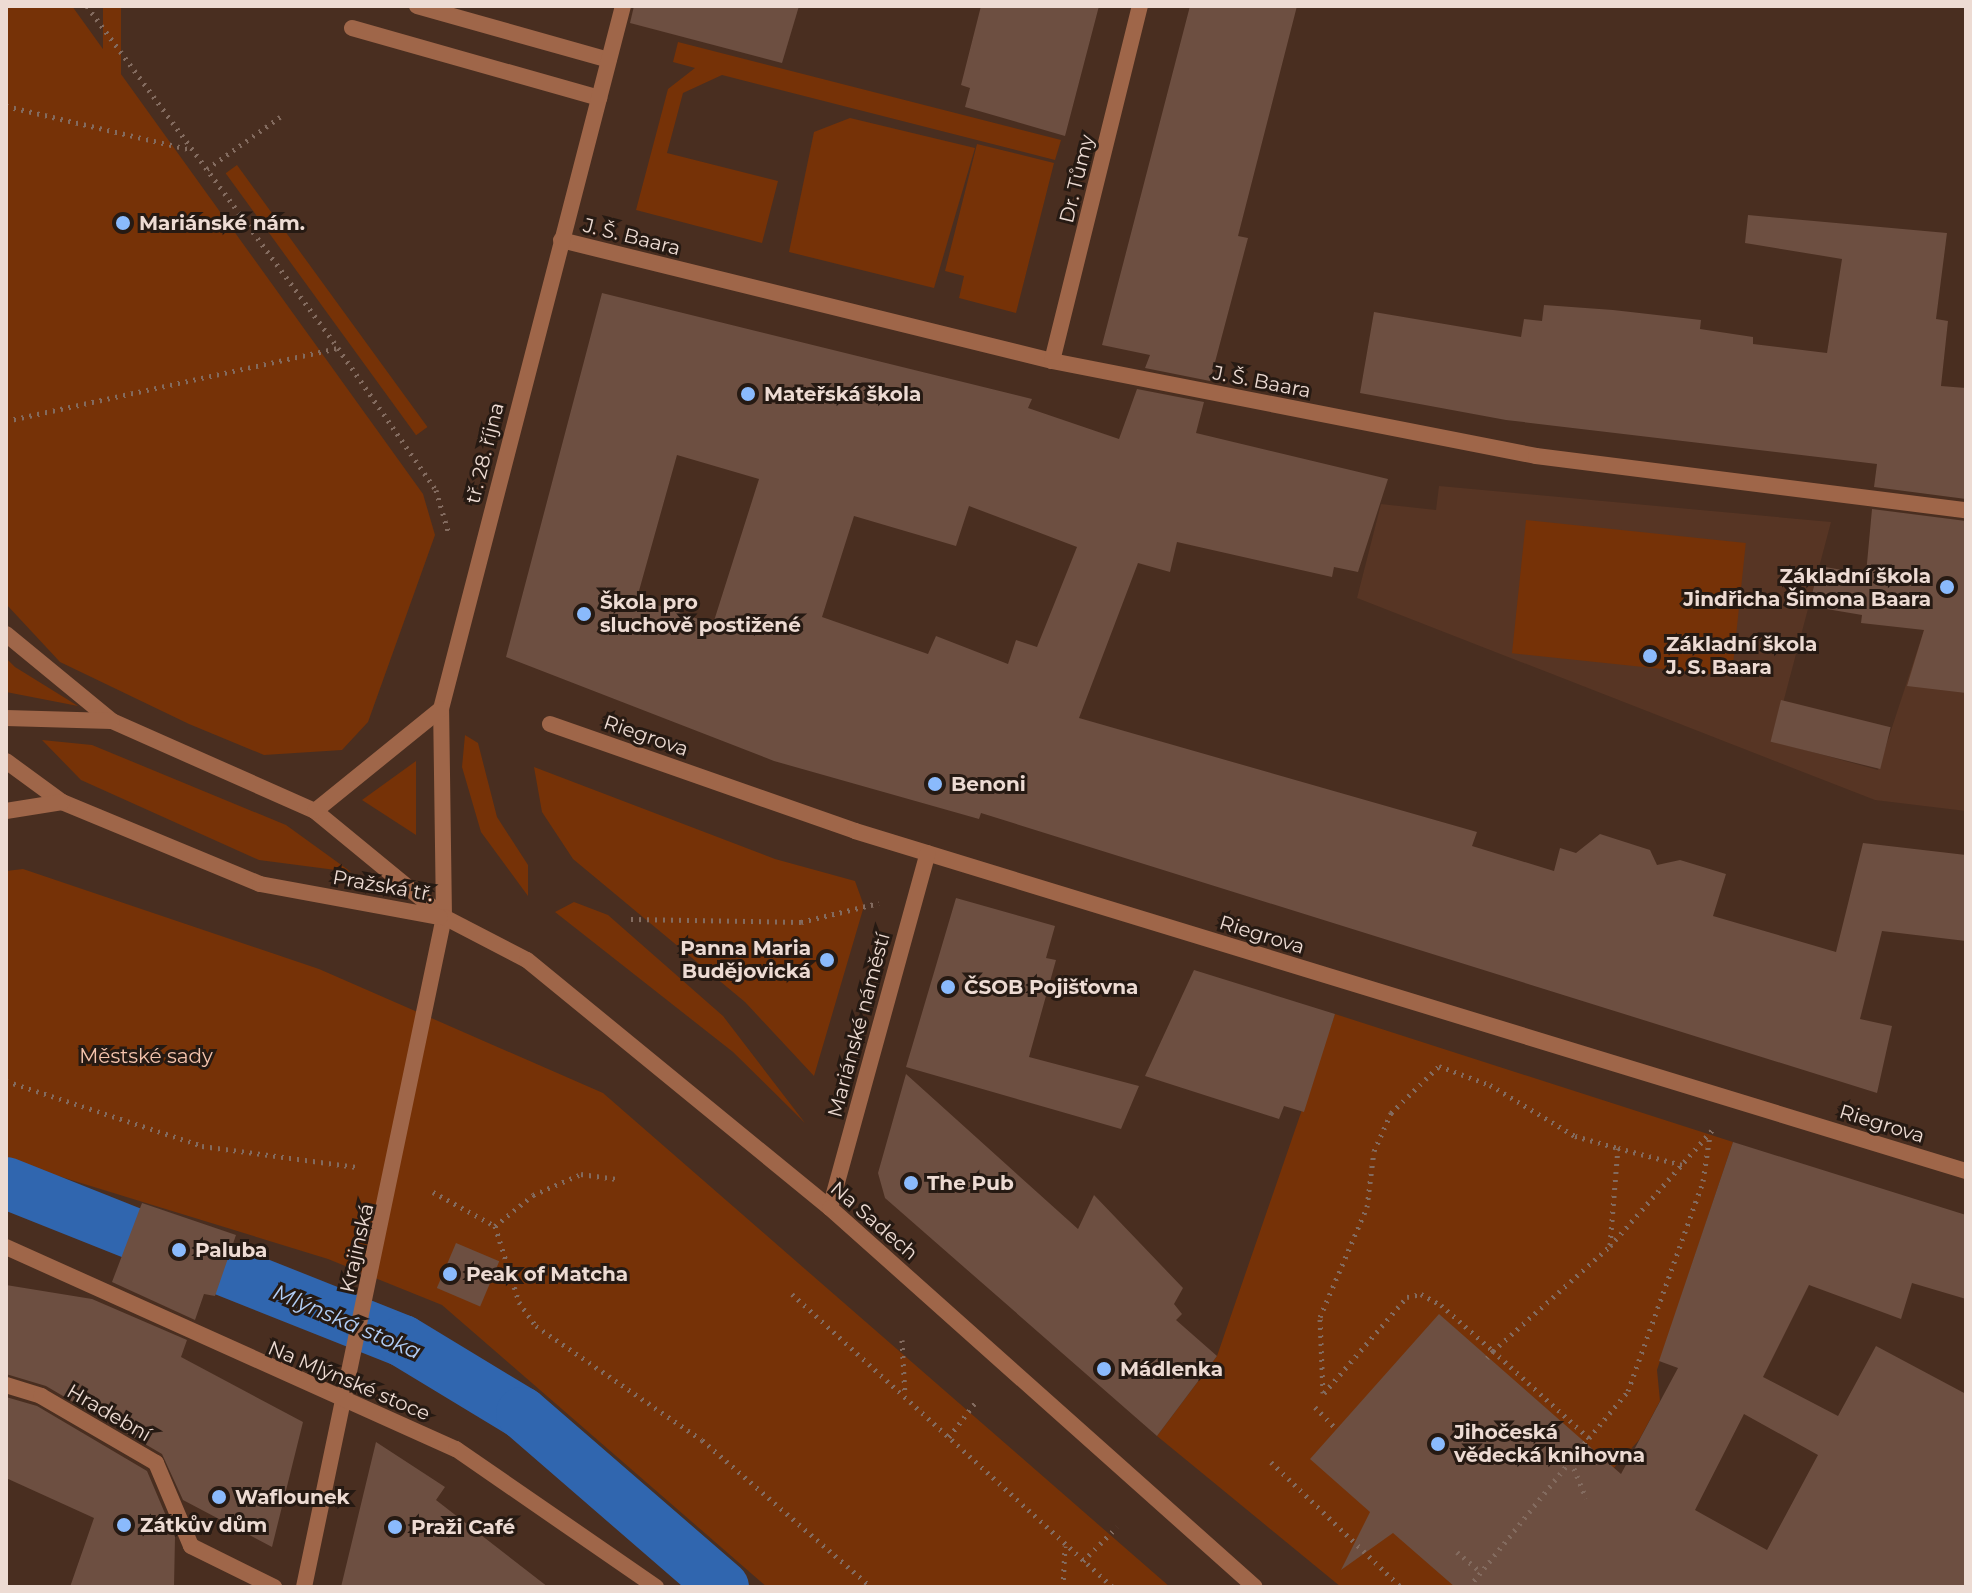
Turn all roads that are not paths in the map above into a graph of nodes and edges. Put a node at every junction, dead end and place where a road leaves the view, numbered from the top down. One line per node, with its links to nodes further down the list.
1 (417, 6): 5 (street)
2 (623, 6): 5 (street, tř. 28. října)
3 (1140, 6): 8 (street, Dr. Tůmy)
4 (352, 28): 6 (street)
5 (609, 60): 6 (street, tř. 28. října)
6 (599, 98): 7 (street, tř. 28. října)
7 (561, 240): 8 (street, J. Š. Baara); 11 (street, tř. 28. října)
8 (1052, 361): 9 (street, J. Š. Baara)
9 (1966, 510)
10 (6, 634): 13 (street)
11 (441, 709): 18 (street); 20 (street, tř. 28. října)
12 (6, 718): 13 (street)
13 (112, 721): 18 (street, Pražská tř.)
14 (550, 724): 19 (street, Riegrova)
15 (6, 761): 16 (street, Pražská tř.)
16 (62, 802): 17 (street); 20 (street, Pražská tř.)
17 (6, 811)
18 (315, 811): 20 (street, Pražská tř.)
19 (928, 853): 21 (street, Riegrova); 22 (street, Mariánské náměstí)
20 (444, 917): 22 (street, Na Sadech); 25 (street, Krajinská)
21 (1966, 1171)
22 (830, 1208): 29 (street, Na Sadech)
23 (6, 1247): 25 (street, Na Mlýnské stoce)
24 (6, 1385): 26 (street, Hradební)
25 (343, 1400): 27 (street, Krajinská); 28 (street, Na Mlýnské stoce)
26 (274, 1587)
27 (304, 1587)
28 (656, 1587)
29 (1255, 1587)

